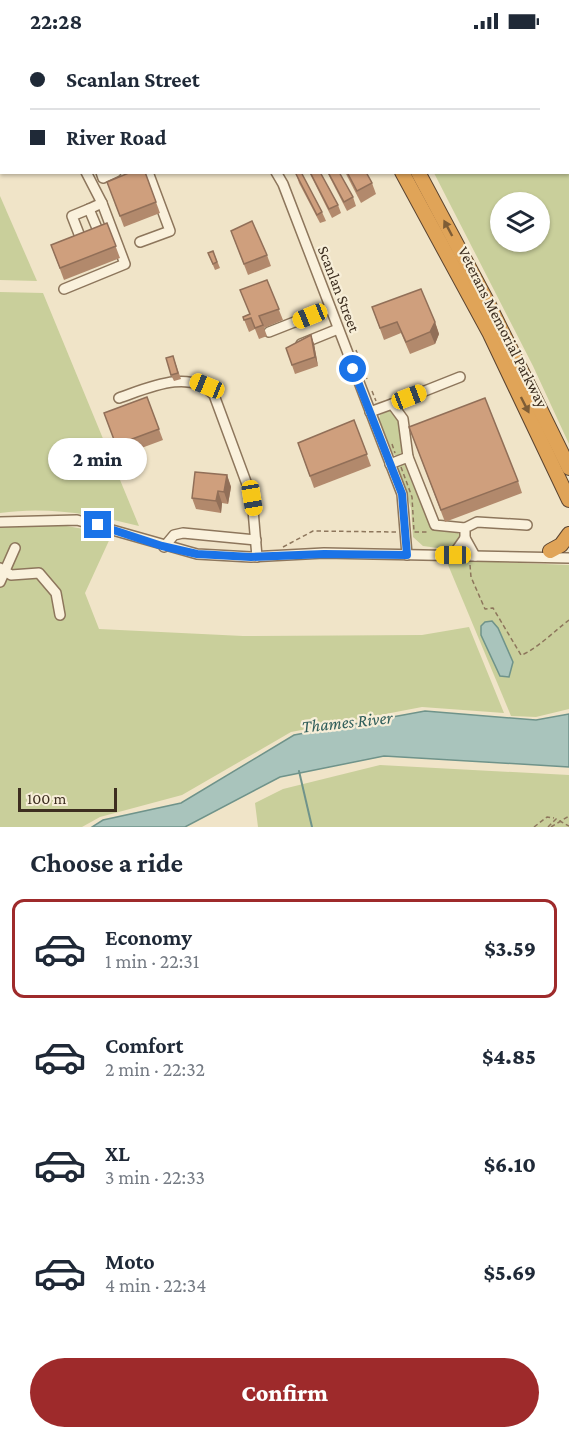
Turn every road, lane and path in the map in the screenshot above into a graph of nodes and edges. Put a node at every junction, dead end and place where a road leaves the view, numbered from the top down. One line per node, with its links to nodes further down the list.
1 (87, 174): 6 (street)
2 (149, 174): 10 (street)
3 (277, 174): 12 (street, Scanlan Street)
4 (403, 174): 25 (highway, Veterans Memorial Parkway, one-way to 25)
5 (419, 174): 24 (highway, Veterans Memorial Parkway, one-way to 5)
6 (102, 204): 7 (street); 11 (street)
7 (89, 209): 8 (street); 9 (street)
8 (99, 233)
9 (79, 234)
10 (140, 242)
11 (64, 289)
12 (330, 308): 13 (street, Scanlan Street); 14 (street)
13 (338, 329): 15 (street); 21 (street, Scanlan Street)
14 (269, 332)
15 (289, 348)
16 (460, 377): 20 (street)
17 (372, 391): 19 (path)
18 (119, 398): 33 (street)
19 (376, 402)
20 (392, 404): 21 (street); 22 (street)
21 (370, 412): 23 (street, Scanlan Street)
22 (408, 457): 23 (street); 28 (street)
23 (395, 464): 30 (path); 39 (street, Scanlan Street)
24 (569, 468)
25 (569, 500)
26 (0, 522): 34 (street)
27 (527, 525): 28 (street)
28 (465, 528): 32 (street)
29 (399, 532): 36 (path)
30 (428, 532)
31 (569, 534): 38 (highway)
32 (465, 538): 40 (street); 41 (street)
33 (256, 540): 34 (street); 43 (street)
34 (164, 547): 43 (street)
35 (15, 548): 45 (street)
36 (277, 550)
37 (569, 550): 38 (street)
38 (550, 551): 42 (street)
39 (407, 555): 40 (street); 43 (street)
40 (453, 555): 41 (street)
41 (472, 555): 42 (street); 48 (path)
42 (529, 555): 44 (street)
43 (256, 557)
44 (569, 558)
45 (3, 570): 46 (street); 47 (street)
46 (0, 582)
47 (60, 615)
48 (569, 621)
49 (569, 816): 51 (path)
50 (556, 819): 51 (path); 53 (path); 54 (path)
51 (560, 822): 52 (path); 54 (path)
52 (569, 826)
53 (534, 827)
54 (550, 827)

